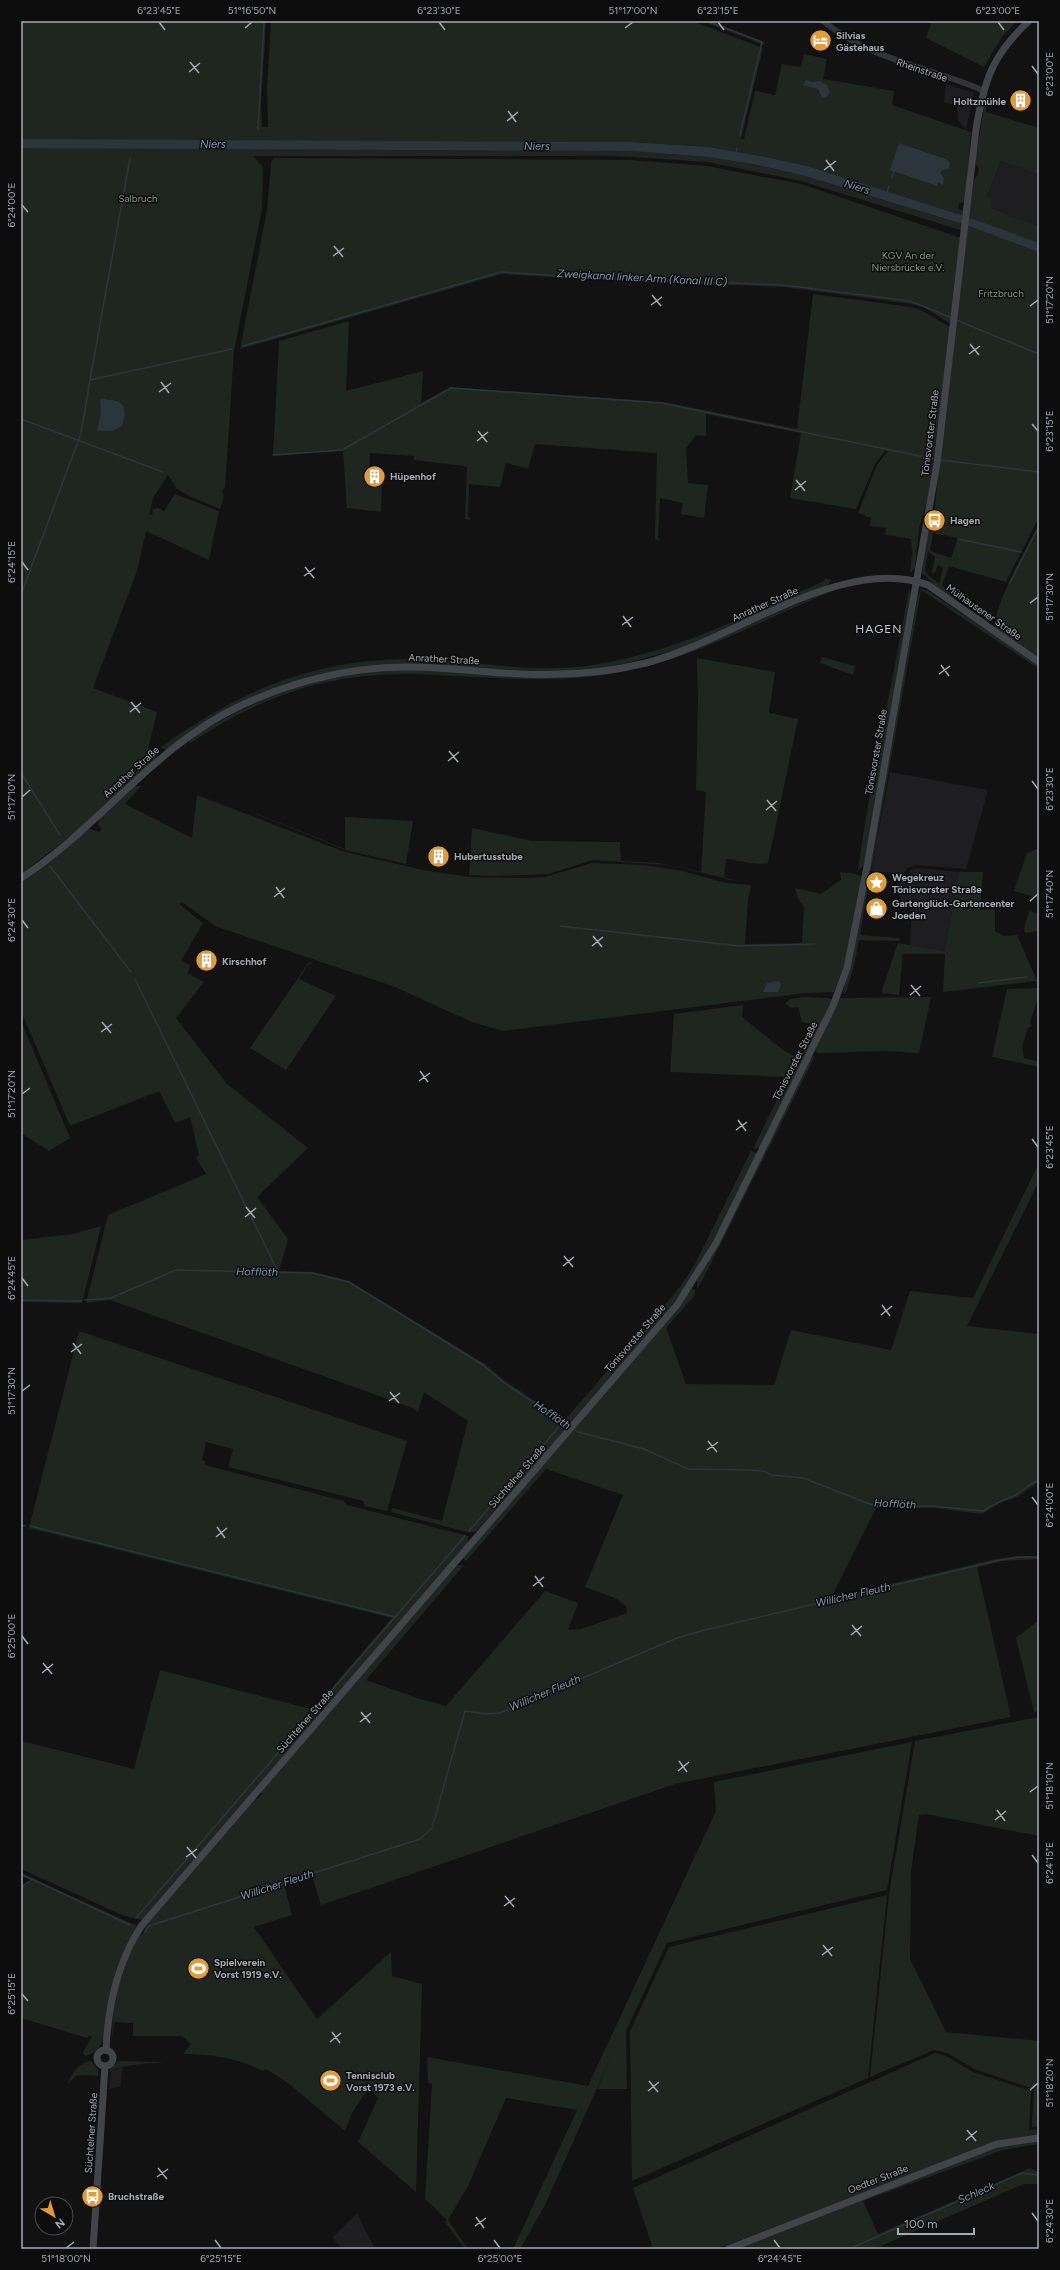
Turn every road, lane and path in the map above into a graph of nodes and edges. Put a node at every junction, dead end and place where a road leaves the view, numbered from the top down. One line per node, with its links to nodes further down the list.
1 (823, 21): 3 (street, Rheinstraße)
2 (1029, 21): 3 (main road, Tönisvorster Straße)
3 (982, 90): 4 (main road, Tönisvorster Straße)
4 (916, 581): 5 (main road, Mülhausener Straße); 6 (main road, Anrather Straße); 7 (main road, Tönisvorster Straße)
5 (1039, 662)
6 (21, 878)
7 (571, 1428): 8 (main road, Süchtelner Straße)
8 (106, 2050): 9 (main road); 9 (main road)
9 (105, 2066): 11 (main road, Süchtelner Straße)
10 (1039, 2138): 12 (main road, Oedter Straße)
11 (93, 2249)
12 (728, 2249)

